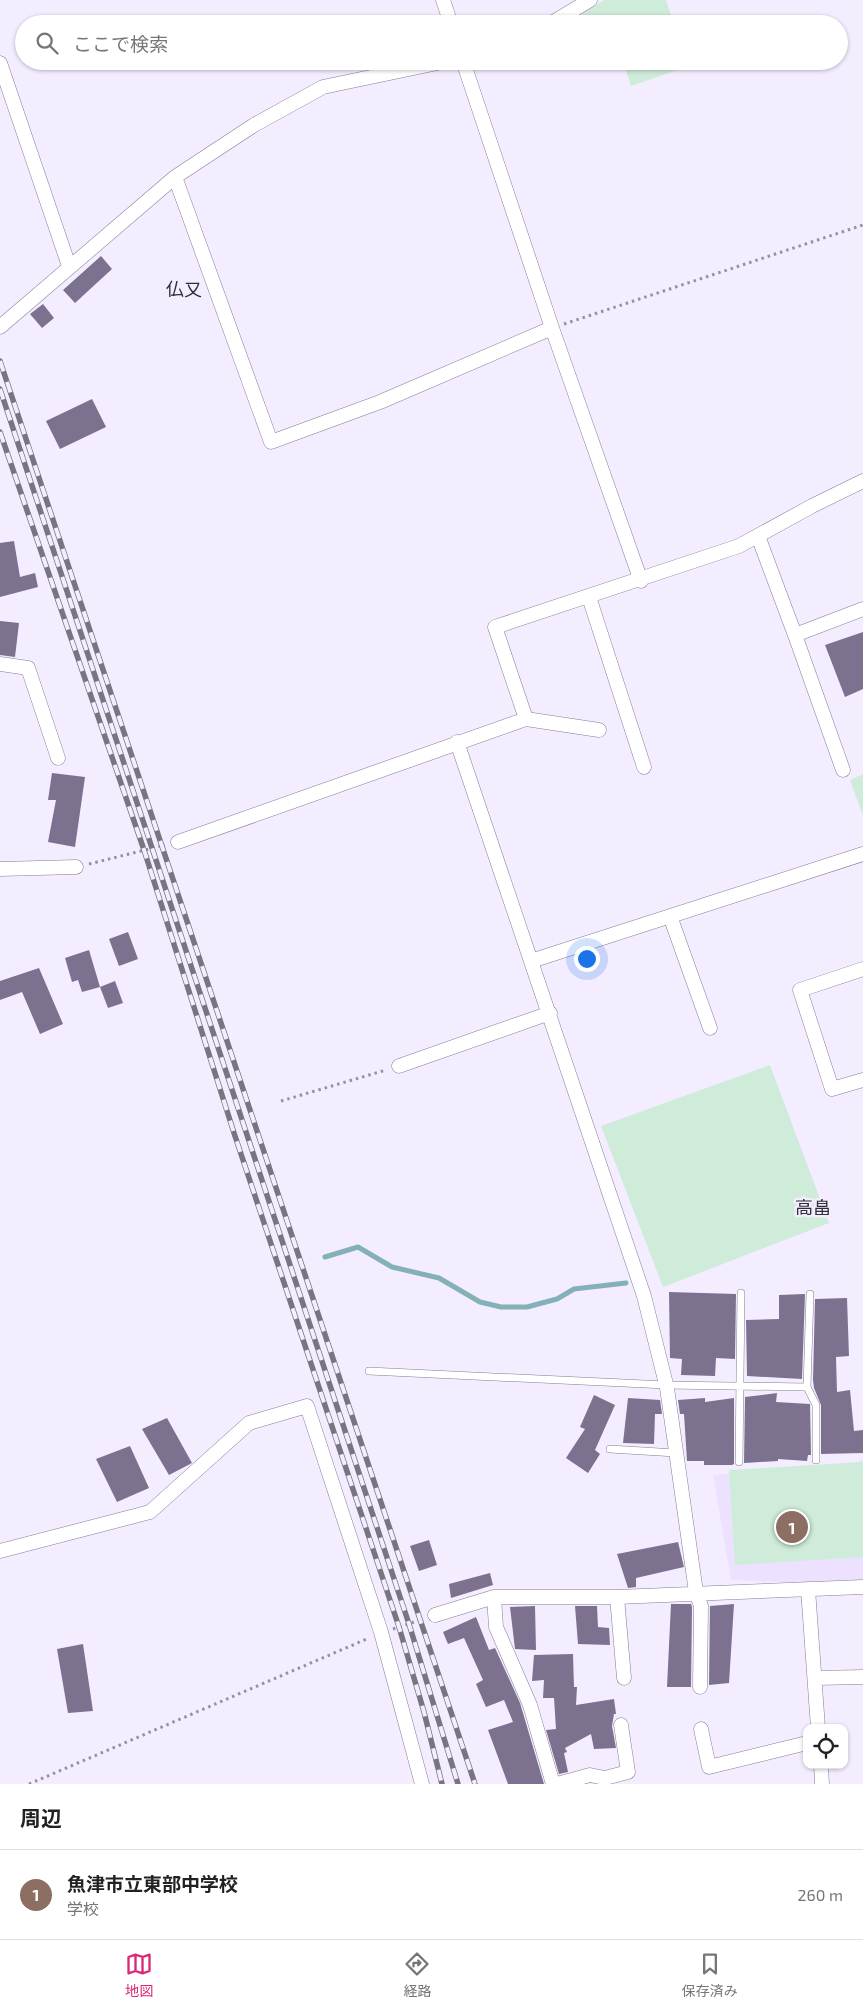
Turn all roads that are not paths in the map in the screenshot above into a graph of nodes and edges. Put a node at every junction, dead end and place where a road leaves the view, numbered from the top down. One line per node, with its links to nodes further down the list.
1 (443, 0): 3 (street)
2 (590, 0): 4 (street)
3 (448, 15)
4 (565, 15)
5 (0, 63): 9 (street)
6 (402, 70): 8 (street)
7 (466, 70): 11 (street)
8 (175, 177): 9 (street); 11 (street)
9 (69, 266): 10 (street)
10 (0, 327)
11 (552, 328): 14 (street)
12 (863, 481): 13 (street)
13 (758, 536): 14 (street); 17 (street)
14 (640, 580): 15 (street)
15 (589, 597): 19 (street); 23 (street)
16 (863, 609): 17 (street)
17 (795, 635): 24 (street)
18 (0, 664): 22 (street)
19 (526, 719): 20 (street); 21 (street)
20 (599, 730)
21 (457, 742): 25 (street); 30 (street)
22 (58, 758)
23 (644, 767)
24 (843, 770)
25 (178, 842)
26 (863, 854): 29 (street)
27 (76, 867): 28 (street)
28 (0, 869)
29 (670, 916): 30 (street); 33 (street)
30 (531, 961): 32 (street)
31 (863, 969): 35 (street)
32 (550, 1013): 34 (street); 39 (street)
33 (710, 1028)
34 (399, 1066)
35 (863, 1080)
36 (741, 1293): 40 (lane)
37 (810, 1294): 41 (lane)
38 (369, 1371): 39 (lane)
39 (666, 1385): 40 (lane); 43 (street)
40 (740, 1386): 41 (lane); 45 (lane)
41 (806, 1388): 44 (lane)
42 (610, 1449): 43 (lane)
43 (676, 1453): 49 (street)
44 (816, 1460)
45 (739, 1462)
46 (0, 1551): 62 (street)
47 (863, 1587): 48 (street)
48 (808, 1589): 49 (street); 55 (street)
49 (696, 1592): 51 (street); 56 (street)
50 (494, 1597): 51 (street); 52 (street); 63 (street)
51 (617, 1597): 54 (street)
52 (435, 1614)
53 (863, 1677): 55 (street)
54 (624, 1678)
55 (816, 1678): 57 (street)
56 (700, 1687)
57 (818, 1724)
58 (621, 1725): 63 (street)
59 (701, 1729): 60 (street)
60 (803, 1744)
61 (821, 1769): 64 (street)
62 (422, 1784)
63 (555, 1784)
64 (822, 1784)

